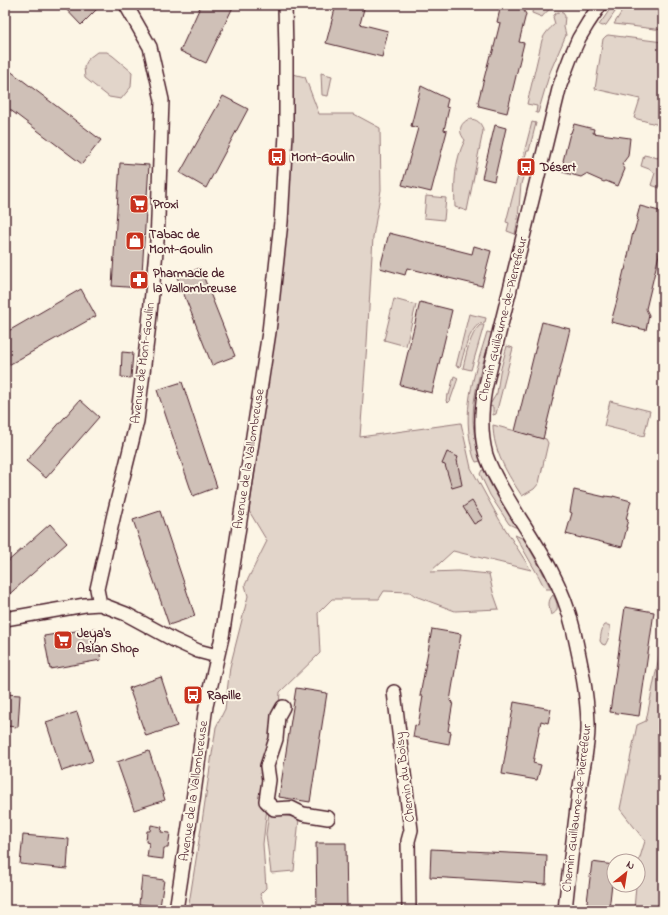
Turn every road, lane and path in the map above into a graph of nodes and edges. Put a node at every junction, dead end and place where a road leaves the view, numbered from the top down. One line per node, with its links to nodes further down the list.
1 (126, 5): 4 (street, Avenue de Mont-Goulin)
2 (285, 5): 6 (street, Avenue de la Vallombreuse)
3 (600, 5): 12 (street, Chemin Guillaume-de-Pierrefleur)
4 (100, 604): 5 (street); 6 (street)
5 (5, 619)
6 (217, 656): 10 (street, Avenue de la Vallombreuse)
7 (394, 692): 11 (street, Chemin du Boisy)
8 (284, 707): 9 (street)
9 (328, 818)
10 (176, 910)
11 (410, 910)
12 (564, 910)

